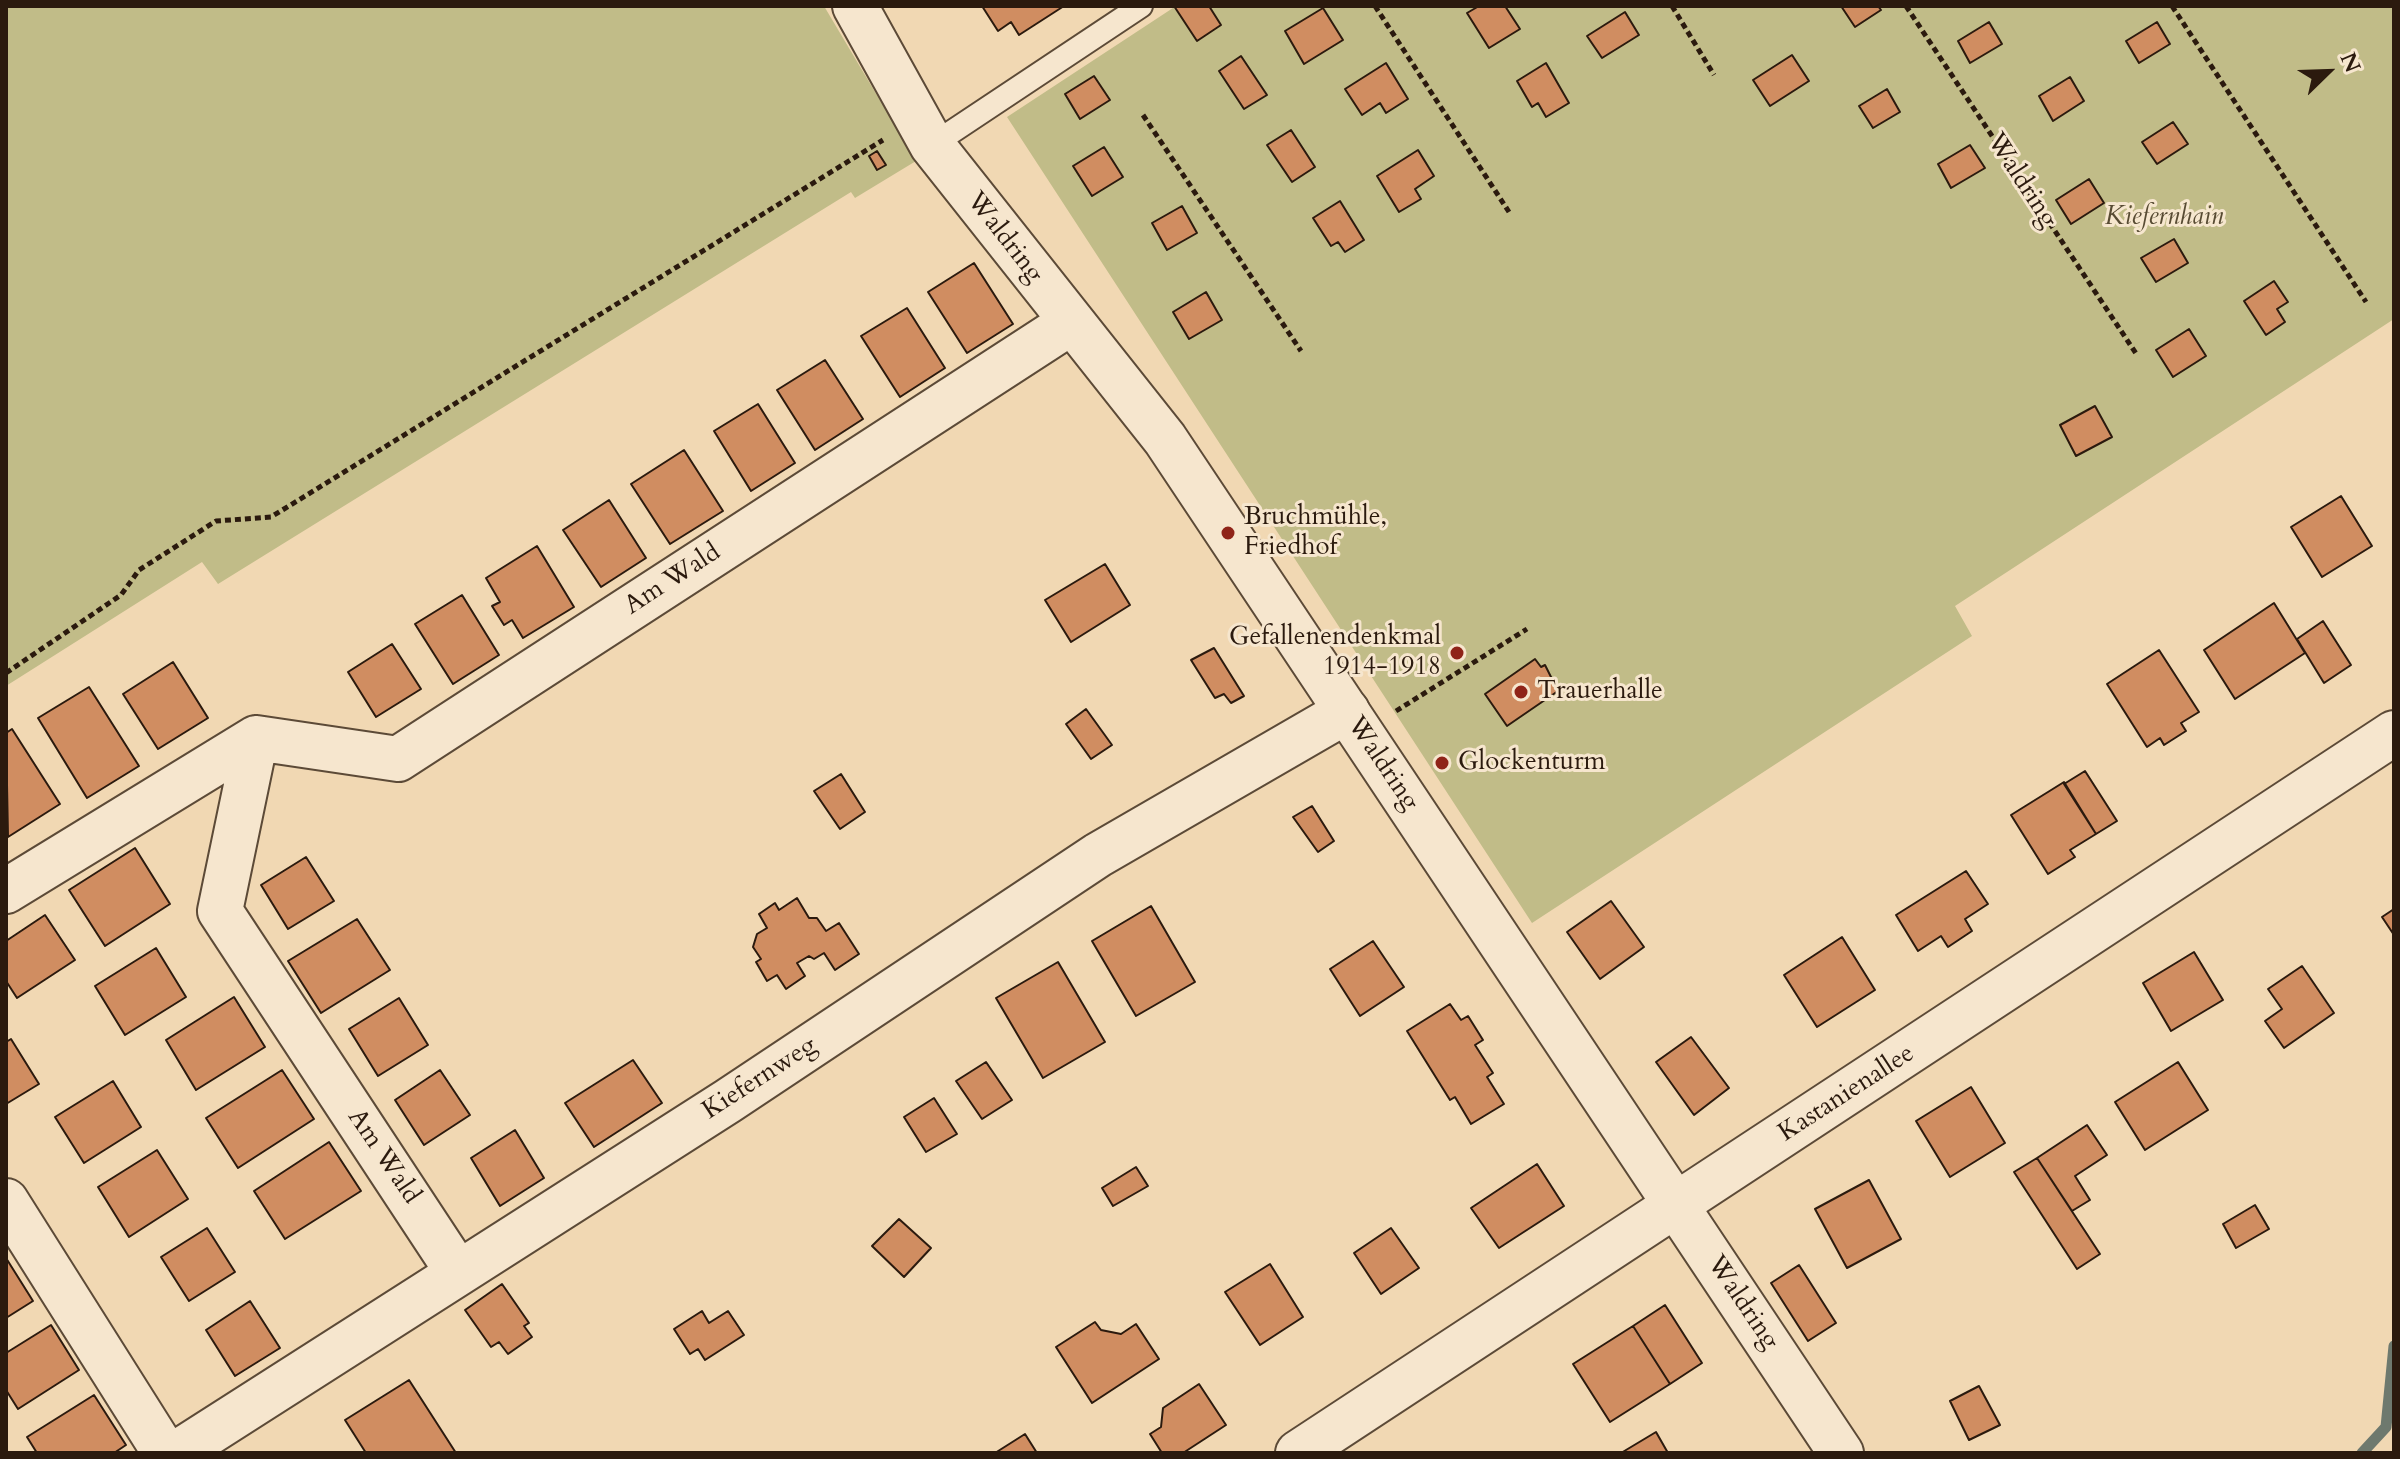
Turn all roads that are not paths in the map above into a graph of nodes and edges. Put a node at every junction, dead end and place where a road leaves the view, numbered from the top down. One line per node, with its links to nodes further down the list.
1 (855, 6): 3 (street, Waldring)
2 (1141, 6): 3 (lane)
3 (932, 145): 4 (street, Waldring)
4 (1070, 323): 5 (street, Waldring); 7 (street, Am Wald)
5 (1347, 711): 10 (street, Waldring); 11 (street, Kiefernweg)
6 (2394, 733): 10 (street, Kastanienallee)
7 (256, 738): 8 (street); 11 (street, Am Wald)
8 (6, 891)
9 (6, 1201): 12 (street)
10 (1677, 1205): 14 (street, Kastanienallee); 15 (street, Waldring)
11 (457, 1271): 13 (street, Kiefernweg)
12 (165, 1453)
13 (177, 1453)
14 (1298, 1453)
15 (1841, 1453)

